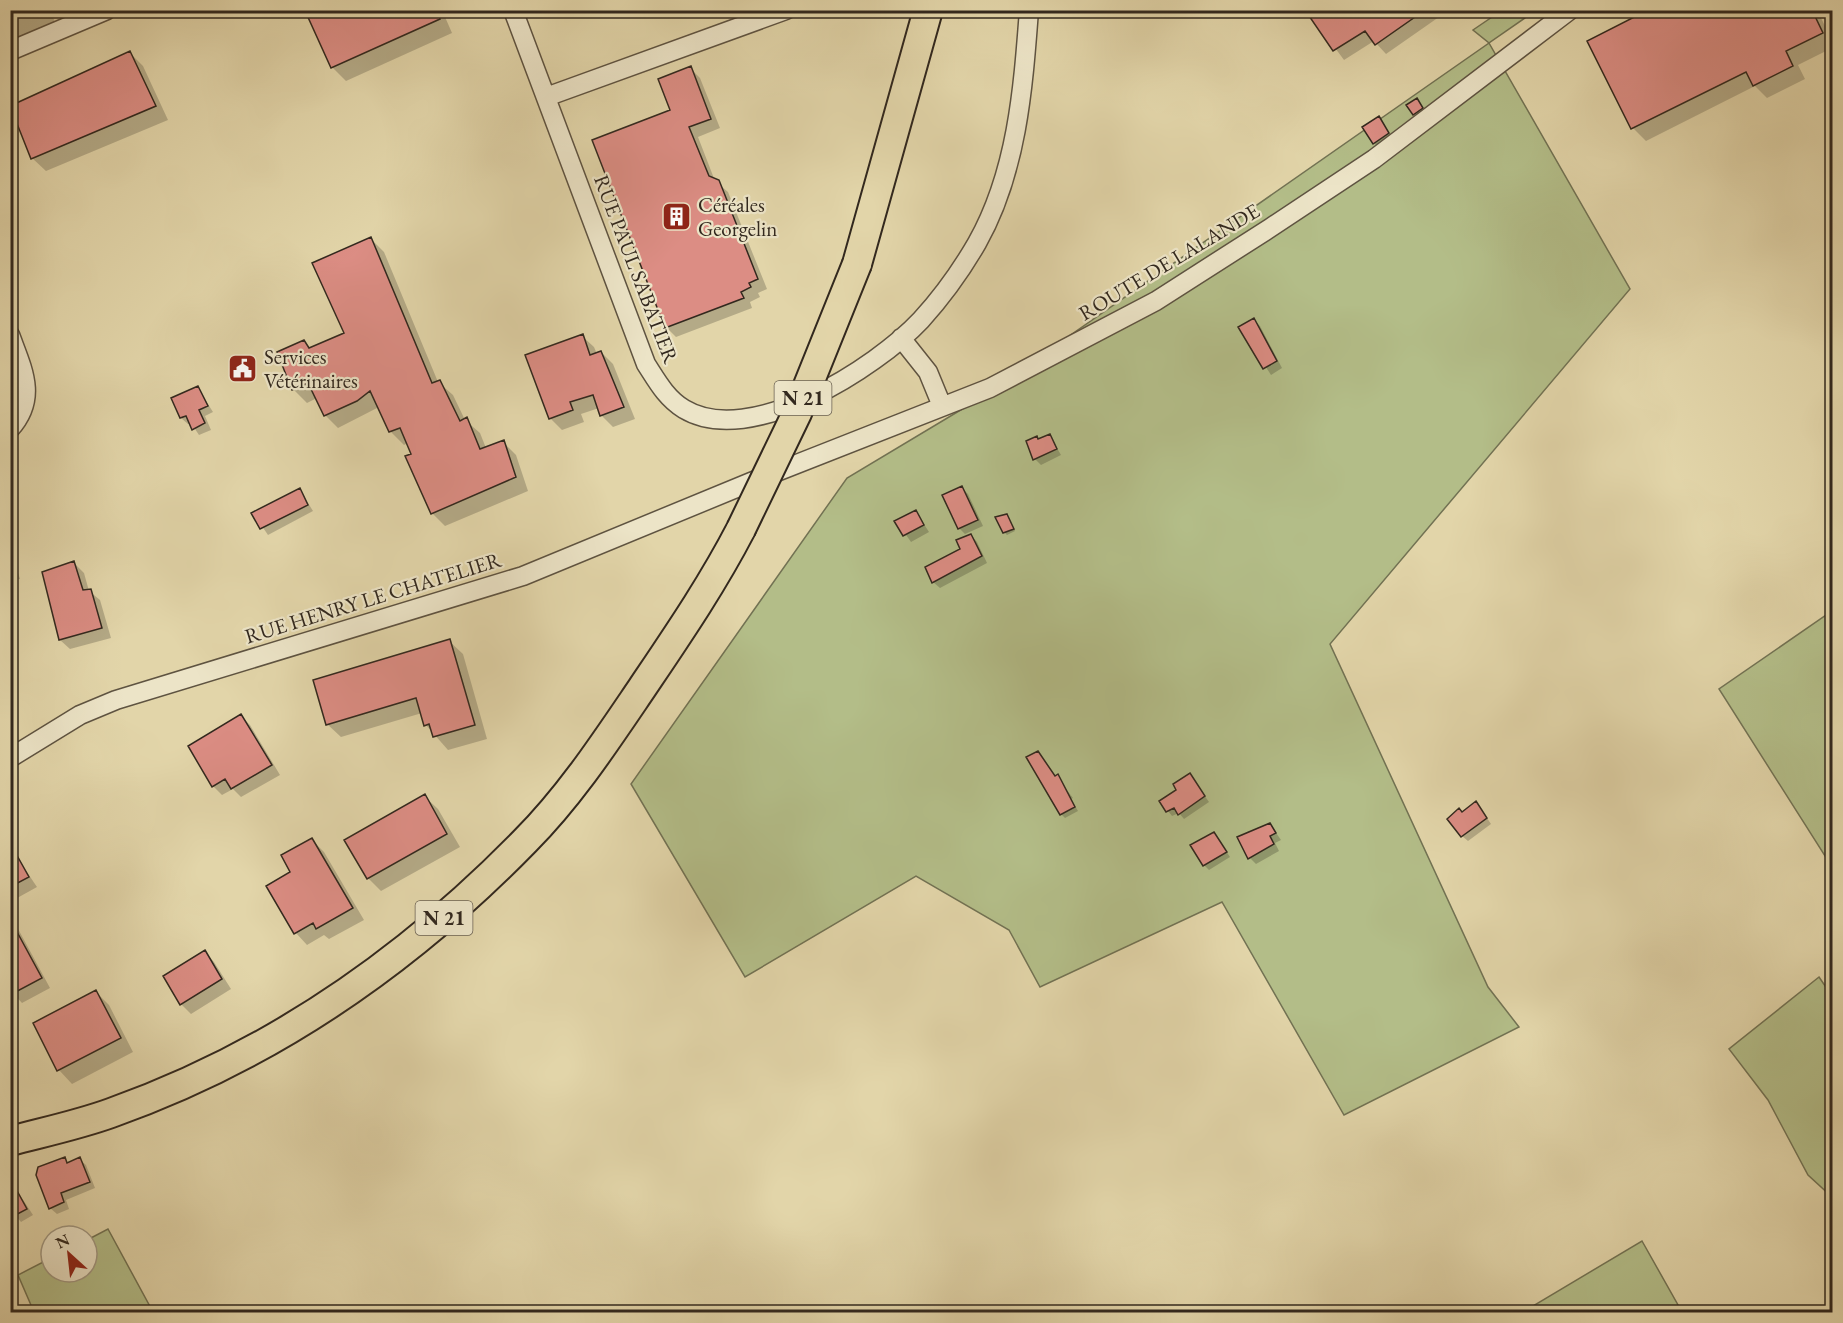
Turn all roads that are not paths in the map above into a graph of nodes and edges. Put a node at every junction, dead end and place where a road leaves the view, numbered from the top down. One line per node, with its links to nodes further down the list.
1 (107, 10): 7 (street)
2 (513, 10): 8 (street, RUE PAUL SABATIER)
3 (786, 10): 8 (street)
4 (928, 10): 15 (main road, N 21, bridge)
5 (1029, 10): 10 (street, RUE PAUL SABATIER)
6 (1570, 10): 11 (street, ROUTE DE LALANDE)
7 (10, 51)
8 (546, 97): 10 (street, RUE PAUL SABATIER)
9 (10, 336): 12 (street)
10 (901, 338): 11 (street)
11 (942, 406): 13 (street, ROUTE DE LALANDE)
12 (10, 429)
13 (751, 482): 14 (street, RUE HENRY LE CHATELIER)
14 (10, 758)
15 (10, 1141)

